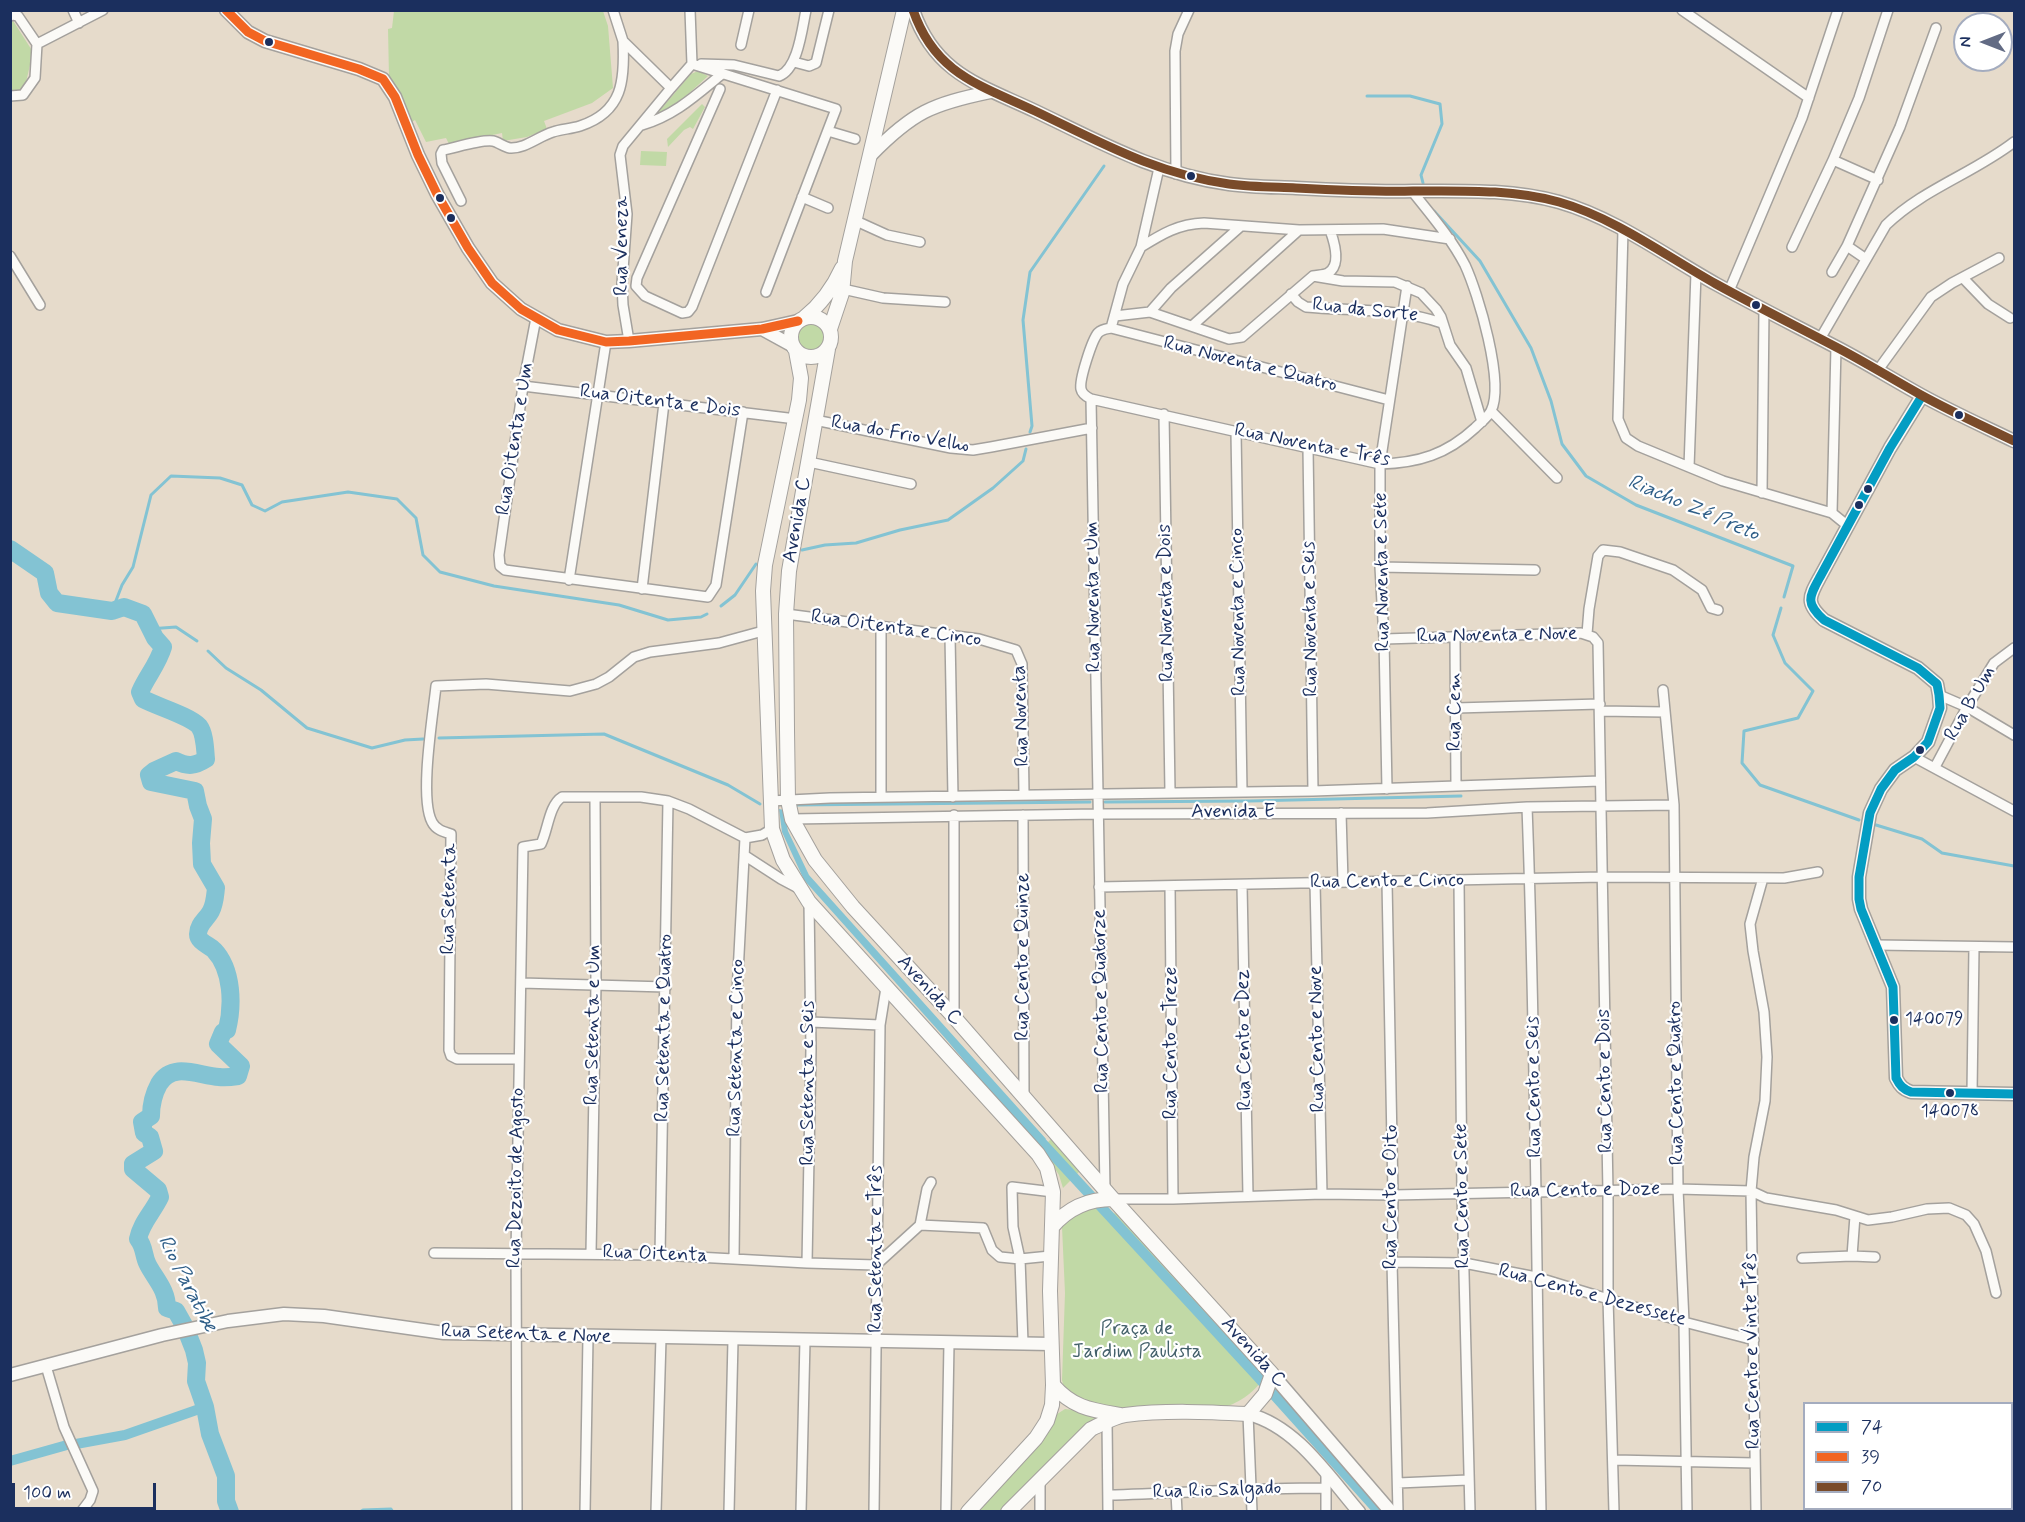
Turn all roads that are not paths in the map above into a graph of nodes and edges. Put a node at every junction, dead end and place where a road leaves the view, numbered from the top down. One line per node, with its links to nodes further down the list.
1 (73, 10): 16 (street)
2 (103, 10): 16 (street)
3 (226, 10): 39 (main road)
4 (613, 10): 18 (street)
5 (690, 10): 22 (street)
6 (749, 10): 20 (street)
7 (807, 10): 21 (street)
8 (829, 10): 21 (street)
9 (904, 10): 34 (main road)
10 (913, 10): 27 (main road)
11 (1189, 10): 38 (street)
12 (1682, 10): 29 (street)
13 (1838, 10): 29 (street)
14 (1888, 10): 35 (street)
15 (10, 16): 19 (street)
16 (79, 22): 19 (street)
17 (1936, 28): 40 (street)
18 (623, 41): 24 (street); 37 (street)
19 (37, 44): 28 (street)
20 (741, 45)
21 (794, 62): 22 (street)
22 (692, 64): 23 (street); 24 (street, Rua Veneza)
23 (722, 74): 26 (street); 30 (street)
24 (671, 88): 30 (street, Rua Veneza)
25 (720, 89): 26 (street)
26 (777, 90): 31 (street)
27 (990, 92): 34 (main road); 36 (main road)
28 (10, 96)
29 (1809, 98): 65 (street)
30 (642, 125): 83 (street, Rua Veneza)
31 (828, 131): 32 (street); 42 (street)
32 (855, 139)
33 (2014, 142): 57 (street)
34 (871, 154): 45 (main road)
35 (1833, 160): 40 (street); 54 (street)
36 (1159, 168): 38 (main road); 53 (street)
37 (444, 169): 39 (street); 43 (street)
38 (1176, 174): 41 (main road)
39 (429, 177): 74 (main road)
40 (1878, 180): 52 (street)
41 (1412, 191): 49 (main road); 50 (street)
42 (802, 197): 44 (street); 66 (street)
43 (461, 201)
44 (828, 208)
45 (854, 220): 51 (street); 58 (main road)
46 (1241, 226): 47 (street); 53 (street); 71 (street)
47 (1299, 230): 48 (street); 78 (street)
48 (1330, 230): 50 (street); 61 (street)
49 (1623, 231): 60 (main road); 107 (street)
50 (1450, 239): 95 (street)
51 (920, 242)
52 (1847, 246): 57 (street); 59 (street)
53 (1141, 247): 73 (street)
54 (1792, 247)
55 (10, 256): 69 (street)
56 (2000, 258): 62 (street)
57 (1866, 259): 82 (street)
58 (845, 261): 64 (main road); 76 (main road)
59 (1832, 272)
60 (1696, 273): 65 (main road); 107 (street)
61 (1313, 276): 63 (street); 67 (street)
62 (1963, 278): 75 (street); 88 (street)
63 (1407, 286): 72 (street, Rua Noventa e Sete); 77 (street)
64 (843, 289): 68 (street); 80 (main road)
65 (1730, 291): 70 (main road)
66 (765, 292)
67 (1291, 294): 72 (street, Rua da Sorte); 78 (street)
68 (945, 302)
69 (39, 305)
70 (1764, 309): 82 (main road); 110 (street)
71 (1150, 312): 73 (street); 78 (street)
72 (1402, 314): 77 (street, Rua da Sorte); 93 (street, Rua Noventa e Sete)
73 (1115, 316): 81 (street)
74 (536, 318): 84 (main road); 89 (street, Rua Oitenta e Um)
75 (2010, 318)
76 (801, 320): 79 (main road); 80 (main road); 86 (main road)
77 (1442, 323): 100 (street)
78 (1192, 326)
79 (762, 328): 83 (main road); 86 (main road)
80 (830, 328): 87 (main road)
81 (1111, 328): 92 (street); 93 (street, Rua Noventa e Quatro)
82 (1820, 339): 85 (main road)
83 (629, 341): 84 (main road)
84 (606, 342): 90 (street)
85 (1836, 347): 88 (main road); 111 (street)
86 (794, 348): 87 (main road); 98 (main road, Avenida C)
87 (828, 349): 99 (main road, Avenida C)
88 (1878, 370): 91 (main road)
89 (523, 386): 90 (street, Rua Oitenta e Dois); 115 (street, Rua Oitenta e Um)
90 (597, 394): 94 (street, Rua Oitenta e Dois); 115 (street)
91 (1922, 396): 103 (main road); 112 (main road)
92 (1091, 399): 97 (street, Rua Noventa e Três); 101 (street, Rua Noventa e Um)
93 (1389, 400): 106 (street, Rua Noventa e Sete)
94 (664, 403): 96 (street, Rua Oitenta e Dois); 116 (street)
95 (1491, 411): 100 (street, Rua Noventa e Três); 108 (street)
96 (743, 412): 98 (street, Rua Oitenta e Dois); 116 (street)
97 (1164, 414): 102 (street, Rua Noventa e Três); 145 (street, Rua Noventa e Dois)
98 (796, 419): 120 (main road, Avenida C)
99 (815, 420): 101 (street, Rua do Frio Velho); 105 (main road, Avenida C)
100 (1482, 422): 106 (street, Rua Noventa e Três)
101 (1092, 428): 148 (street, Rua Noventa e Um)
102 (1236, 432): 104 (street, Rua Noventa e Três); 146 (street, Rua Noventa e Cinco)
103 (2014, 441)
104 (1308, 448): 106 (street, Rua Noventa e Três); 144 (street, Rua Noventa e Seis)
105 (809, 462): 109 (street); 118 (main road, Avenida C)
106 (1380, 464): 113 (street, Rua Noventa e Sete)
107 (1689, 467): 110 (street)
108 (1557, 478)
109 (911, 484)
110 (1762, 493): 111 (street)
111 (1832, 513): 112 (street)
112 (1848, 526): 132 (main road)
113 (1380, 567): 114 (street); 124 (street, Rua Noventa e Sete)
114 (1535, 570)
115 (569, 580): 116 (street)
116 (642, 589)
117 (1718, 610): 121 (street)
118 (786, 614): 119 (street, Rua Oitenta e Cinco); 130 (main road, Avenida C)
119 (881, 627): 122 (street, Rua Oitenta e Cinco); 150 (street)
120 (763, 631): 129 (main road, Avenida C); 191 (street, Rua Setenta)
121 (1587, 634): 123 (street, Rua Noventa e Nove); 127 (street, Rua Noventa e Nove)
122 (950, 636): 125 (street, Rua Oitenta e Cinco); 151 (street)
123 (1455, 637): 124 (street, Rua Noventa e Nove); 135 (street, Rua Cem)
124 (1384, 639): 143 (street, Rua Noventa e Sete)
125 (1006, 646): 147 (street, Rua Noventa)
126 (2014, 648): 128 (street, Rua B Um)
127 (1599, 650): 136 (street, Rua Cento e Dois)
128 (2005, 654): 131 (street); 134 (street, Rua B Um)
129 (765, 656): 130 (main road); 154 (main road, Avenida C)
130 (786, 656): 152 (main road, Avenida C)
131 (2014, 660)
132 (1938, 689): 134 (street); 139 (main road)
133 (1663, 690): 137 (street, Rua Cento e Quatro)
134 (1967, 707): 138 (street); 140 (street, Rua B Um)
135 (1456, 708): 136 (street); 142 (street, Rua Cem)
136 (1600, 708): 137 (street); 141 (street, Rua Cento e Dois)
137 (1665, 712): 155 (street, Rua Cento e Quatro)
138 (2014, 735)
139 (1914, 757): 140 (street); 181 (main road)
140 (1935, 767): 158 (street)
141 (1600, 782): 142 (street, Avenida E); 156 (street, Rua Cento e Dois)
142 (1456, 786): 143 (street, Avenida E)
143 (1387, 789): 144 (street, Avenida E)
144 (1313, 790): 146 (street, Avenida E)
145 (1170, 792): 146 (street, Avenida E); 148 (street, Avenida E)
146 (1242, 792)
147 (1024, 794): 148 (street, Avenida E); 151 (street, Avenida E)
148 (1097, 794): 160 (street, Rua Noventa e Um)
149 (595, 797): 153 (street); 184 (street, Rua Dezoito de Agosto); 185 (street, Rua Setenta e Um)
150 (881, 797): 151 (street, Avenida E); 152 (street, Avenida E)
151 (953, 797)
152 (788, 800): 154 (street, Avenida E); 163 (main road, Avenida C)
153 (668, 801): 165 (street); 186 (street, Rua Setenta e Quatro)
154 (770, 801): 164 (main road, Avenida C)
155 (1674, 805): 156 (street, Avenida E); 169 (street, Rua Cento e Quatro)
156 (1602, 806): 157 (street, Avenida E); 168 (street, Rua Cento e Dois)
157 (1527, 807): 159 (street, Avenida E); 171 (street, Rua Cento e Seis)
158 (2014, 812)
159 (1341, 813): 160 (street, Avenida E); 173 (street)
160 (1097, 814): 162 (street, Avenida E); 177 (street, Rua Cento e Quatorze)
161 (954, 815): 162 (street, Avenida E); 163 (street, Avenida E); 188 (street)
162 (1023, 815): 194 (street, Rua Cento e Quinze)
163 (792, 819): 188 (main road, Avenida C)
164 (772, 829): 165 (street); 179 (main road, Avenida C)
165 (745, 837): 166 (street, Rua Setenta e Cinco)
166 (744, 855): 179 (street); 217 (street, Rua Setenta e Cinco)
167 (1818, 872): 170 (street, Rua Cento e Cinco)
168 (1603, 877): 169 (street, Rua Cento e Cinco); 171 (street, Rua Cento e Cinco); 199 (street, Rua Cento e Dois)
169 (1674, 877): 170 (street, Rua Cento e Cinco); 196 (street, Rua Cento e Quatro)
170 (1763, 878): 197 (street, Rua Cento e Vinte Três)
171 (1530, 879): 172 (street, Rua Cento e Cinco); 198 (street, Rua Cento e Seis)
172 (1459, 880): 174 (street, Rua Cento e Cinco); 201 (street, Rua Cento e Sete)
173 (1343, 882): 174 (street, Rua Cento e Cinco); 175 (street, Rua Cento e Cinco)
174 (1387, 882): 204 (street, Rua Cento e Oito)
175 (1315, 883): 176 (street, Rua Cento e Cinco); 200 (street, Rua Cento e Nove)
176 (1242, 885): 178 (street, Rua Cento e Cinco); 203 (street, Rua Cento e Dez)
177 (1100, 886): 178 (street, Rua Cento e Cinco); 202 (street, Rua Cento e Quatorze)
178 (1170, 886): 206 (street, Rua Cento e Treze)
179 (799, 888): 180 (main road, Avenida C)
180 (809, 903): 187 (main road, Avenida C); 189 (street, Rua Setenta e Seis)
181 (1876, 945): 182 (street); 192 (main road)
182 (1974, 947): 183 (street); 192 (street)
183 (2014, 947)
184 (521, 983): 185 (street); 191 (street, Rua Dezoito de Agosto)
185 (596, 984): 186 (street); 211 (street, Rua Setenta e Um)
186 (666, 987): 213 (street, Rua Setenta e Quatro)
187 (886, 988): 190 (street, Rua Setenta e Três); 205 (main road, Avenida C)
188 (954, 1017): 194 (main road, Avenida C)
189 (811, 1022): 190 (street); 221 (street, Rua Setenta e Seis)
190 (880, 1025): 223 (street, Rua Setenta e Três)
191 (519, 1059): 212 (street, Rua Dezoito de Agosto)
192 (1972, 1093): 193 (main road)
193 (2014, 1094)
194 (1024, 1098): 202 (main road, Avenida C)
195 (931, 1182): 208 (street)
196 (1678, 1189): 197 (street, Rua Cento e Doze); 199 (street, Rua Cento e Doze); 227 (street, Rua Cento e Quatro)
197 (1751, 1191): 207 (street, Rua Cento e Doze); 233 (street, Rua Cento e Vinte Três)
198 (1537, 1192): 199 (street, Rua Cento e Doze); 201 (street, Rua Cento e Doze); 224 (street, Rua Cento e Seis)
199 (1608, 1192): 226 (street, Rua Cento e Dois)
200 (1322, 1194): 203 (street, Rua Cento e Doze); 204 (street, Rua Cento e Doze)
201 (1462, 1194): 204 (street, Rua Cento e Doze); 222 (street, Rua Cento e Sete)
202 (1105, 1196): 206 (street, Rua Cento e Doze); 209 (main road); 241 (main road, Avenida C)
203 (1248, 1196): 206 (street, Rua Cento e Doze)
204 (1393, 1196): 220 (street, Rua Cento e Oito)
205 (1053, 1197): 209 (main road, Avenida C); 219 (street)
206 (1173, 1199)
207 (1855, 1216): 215 (street); 225 (street, Rua Cento e Doze)
208 (920, 1225): 219 (street); 223 (street)
209 (1052, 1227): 214 (main road, Avenida C)
210 (434, 1253): 212 (street, Rua Oitenta)
211 (591, 1253): 212 (street, Rua Oitenta); 213 (street, Rua Oitenta)
212 (516, 1255): 228 (street, Rua Dezoito de Agosto)
213 (660, 1255): 217 (street, Rua Oitenta)
214 (1050, 1256): 219 (street); 237 (main road, Avenida C)
215 (1852, 1256): 216 (street); 218 (street)
216 (1875, 1257)
217 (734, 1258): 221 (street, Rua Oitenta)
218 (1802, 1258)
219 (1020, 1259): 236 (street)
220 (1392, 1262): 222 (street, Rua Cento e Dezessete); 251 (street, Rua Cento e Oito)
221 (807, 1263): 223 (street, Rua Oitenta)
222 (1464, 1263): 224 (street, Rua Cento e Dezessete); 250 (street, Rua Cento e Sete)
223 (876, 1265): 234 (street, Rua Setenta e Três)
224 (1536, 1277): 226 (street, Rua Cento e Dezessete); 275 (street, Rua Cento e Seis)
225 (1996, 1293)
226 (1608, 1298): 227 (street, Rua Cento e Dezessete); 245 (street, Rua Cento e Dois)
227 (1684, 1322): 233 (street, Rua Cento e Dezessete); 246 (street, Rua Cento e Quatro)
228 (516, 1336): 229 (main road, Rua Setenta e Nove); 238 (main road, Rua Setenta e Nove); 257 (street, Rua Dezoito de Agosto)
229 (588, 1337): 230 (main road, Rua Setenta e Nove); 258 (street)
230 (661, 1338): 231 (main road, Rua Setenta e Nove); 259 (street)
231 (733, 1340): 232 (main road, Rua Setenta e Nove); 260 (street)
232 (806, 1340): 234 (main road, Rua Setenta e Nove); 261 (street)
233 (1754, 1340): 247 (street, Rua Cento e Vinte Três)
234 (877, 1342): 235 (main road, Rua Setenta e Nove); 262 (street, Rua Setenta e Três)
235 (949, 1343): 236 (main road, Rua Setenta e Nove); 263 (street)
236 (1023, 1343): 237 (main road, Rua Setenta e Nove)
237 (1051, 1344): 240 (main road, Avenida C)
238 (46, 1366): 239 (main road, Rua Setenta e Nove); 256 (street)
239 (10, 1375)
240 (1053, 1384): 243 (main road); 264 (main road, Avenida C)
241 (1269, 1384): 242 (main road); 272 (main road, Avenida C)
242 (1248, 1414): 243 (main road); 248 (main road); 252 (street)
243 (1124, 1415): 244 (main road)
244 (1107, 1421): 249 (main road); 255 (street)
245 (1614, 1460): 246 (street); 276 (street, Rua Cento e Dois)
246 (1687, 1462): 247 (street); 277 (street, Rua Cento e Quatro)
247 (1754, 1462): 278 (street, Rua Cento e Vinte Três)
248 (1326, 1473): 253 (street); 271 (main road)
249 (1040, 1478): 265 (main road); 266 (street)
250 (1468, 1480): 251 (street); 274 (street, Rua Cento e Sete)
251 (1398, 1483): 273 (street, Rua Cento e Oito)
252 (1252, 1488): 253 (street, Rua Rio Salgado); 254 (street, Rua Rio Salgado); 269 (street)
253 (1326, 1488): 270 (street)
254 (1176, 1493): 255 (street, Rua Rio Salgado); 268 (street)
255 (1108, 1495): 267 (street)
256 (81, 1512)
257 (517, 1512)
258 (585, 1512)
259 (656, 1512)
260 (729, 1512)
261 (801, 1512)
262 (874, 1512)
263 (946, 1512)
264 (968, 1512)
265 (1008, 1512)
266 (1040, 1512)
267 (1108, 1512)
268 (1177, 1512)
269 (1252, 1512)
270 (1326, 1512)
271 (1359, 1512)
272 (1391, 1512)
273 (1398, 1512)
274 (1470, 1512)
275 (1541, 1512)
276 (1614, 1512)
277 (1687, 1512)
278 (1756, 1512)

